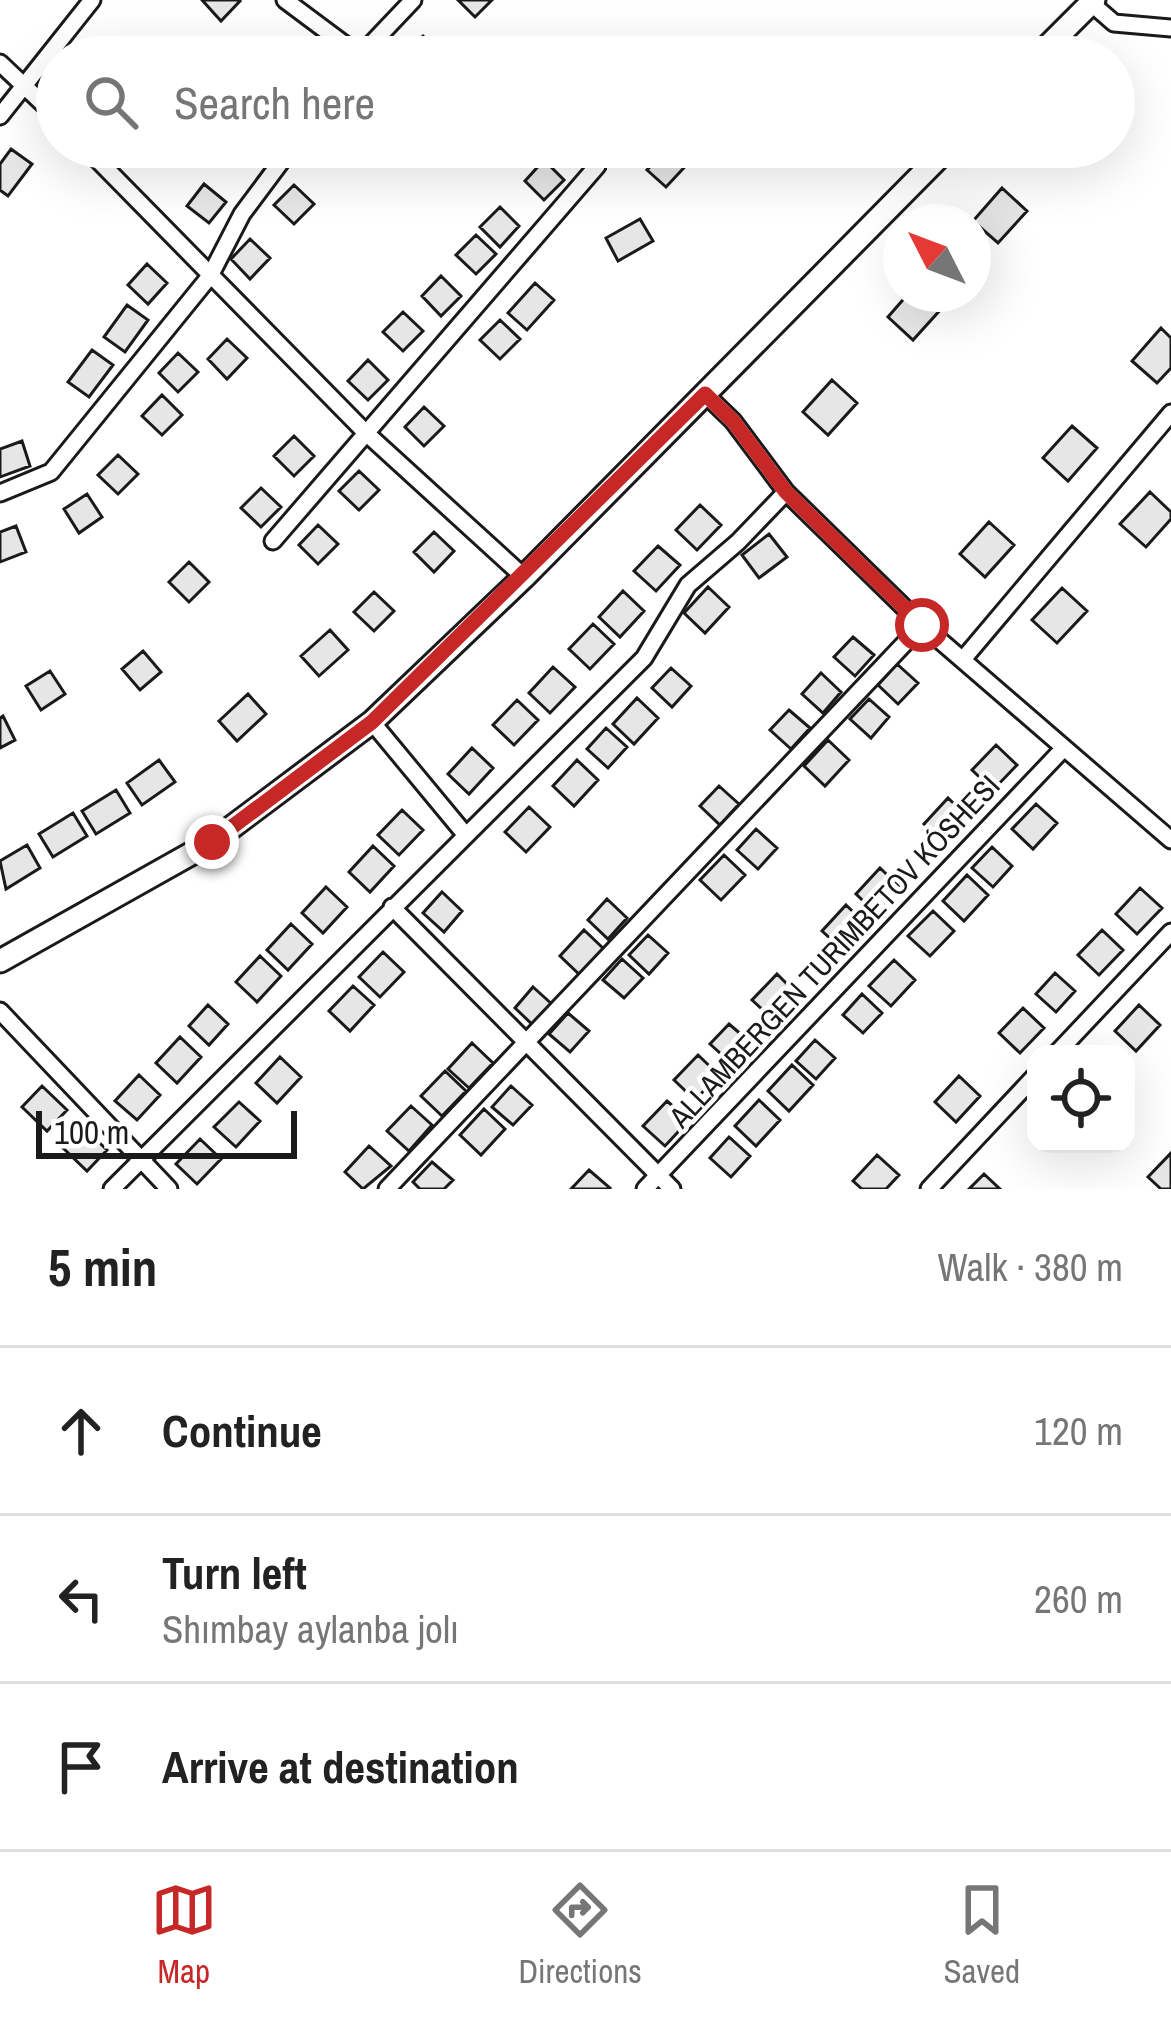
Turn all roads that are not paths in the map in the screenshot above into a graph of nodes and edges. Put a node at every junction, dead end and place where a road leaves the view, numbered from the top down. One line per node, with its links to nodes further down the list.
1 (92, 0): 6 (street)
2 (285, 0): 7 (street)
3 (412, 0): 8 (street)
4 (1092, 1): 5 (street); 9 (main road)
5 (1171, 28)
6 (63, 36)
7 (333, 36)
8 (379, 36)
9 (1058, 36)
10 (0, 63): 12 (street)
11 (36, 70): 12 (street)
12 (25, 84): 13 (street); 14 (street)
13 (36, 95)
14 (0, 116)
15 (106, 168): 19 (street)
16 (276, 168): 19 (street)
17 (595, 168): 22 (street)
18 (928, 168): 20 (main road)
19 (210, 276): 22 (street); 24 (street)
20 (705, 394): 23 (street); 26 (main road)
21 (1171, 412): 28 (street)
22 (365, 431): 25 (street); 26 (street)
23 (786, 492): 27 (street); 31 (street)
24 (0, 493)
25 (273, 541)
26 (524, 577): 29 (main road)
27 (922, 625): 28 (street); 38 (street)
28 (965, 657): 30 (street)
29 (372, 722): 31 (street); 35 (main road)
30 (1063, 749): 32 (street); 41 (street)
31 (464, 833): 33 (street)
32 (1171, 840)
33 (392, 907): 38 (street); 40 (street)
34 (1171, 932): 37 (street)
35 (0, 961)
36 (0, 1011): 40 (street)
37 (1064, 1045)
38 (524, 1046): 41 (street); 44 (street)
39 (1027, 1086): 47 (street)
40 (139, 1160): 42 (street); 43 (street)
41 (658, 1176): 45 (street); 46 (street)
42 (112, 1189)
43 (169, 1189)
44 (387, 1189)
45 (645, 1189)
46 (672, 1189)
47 (929, 1189)

